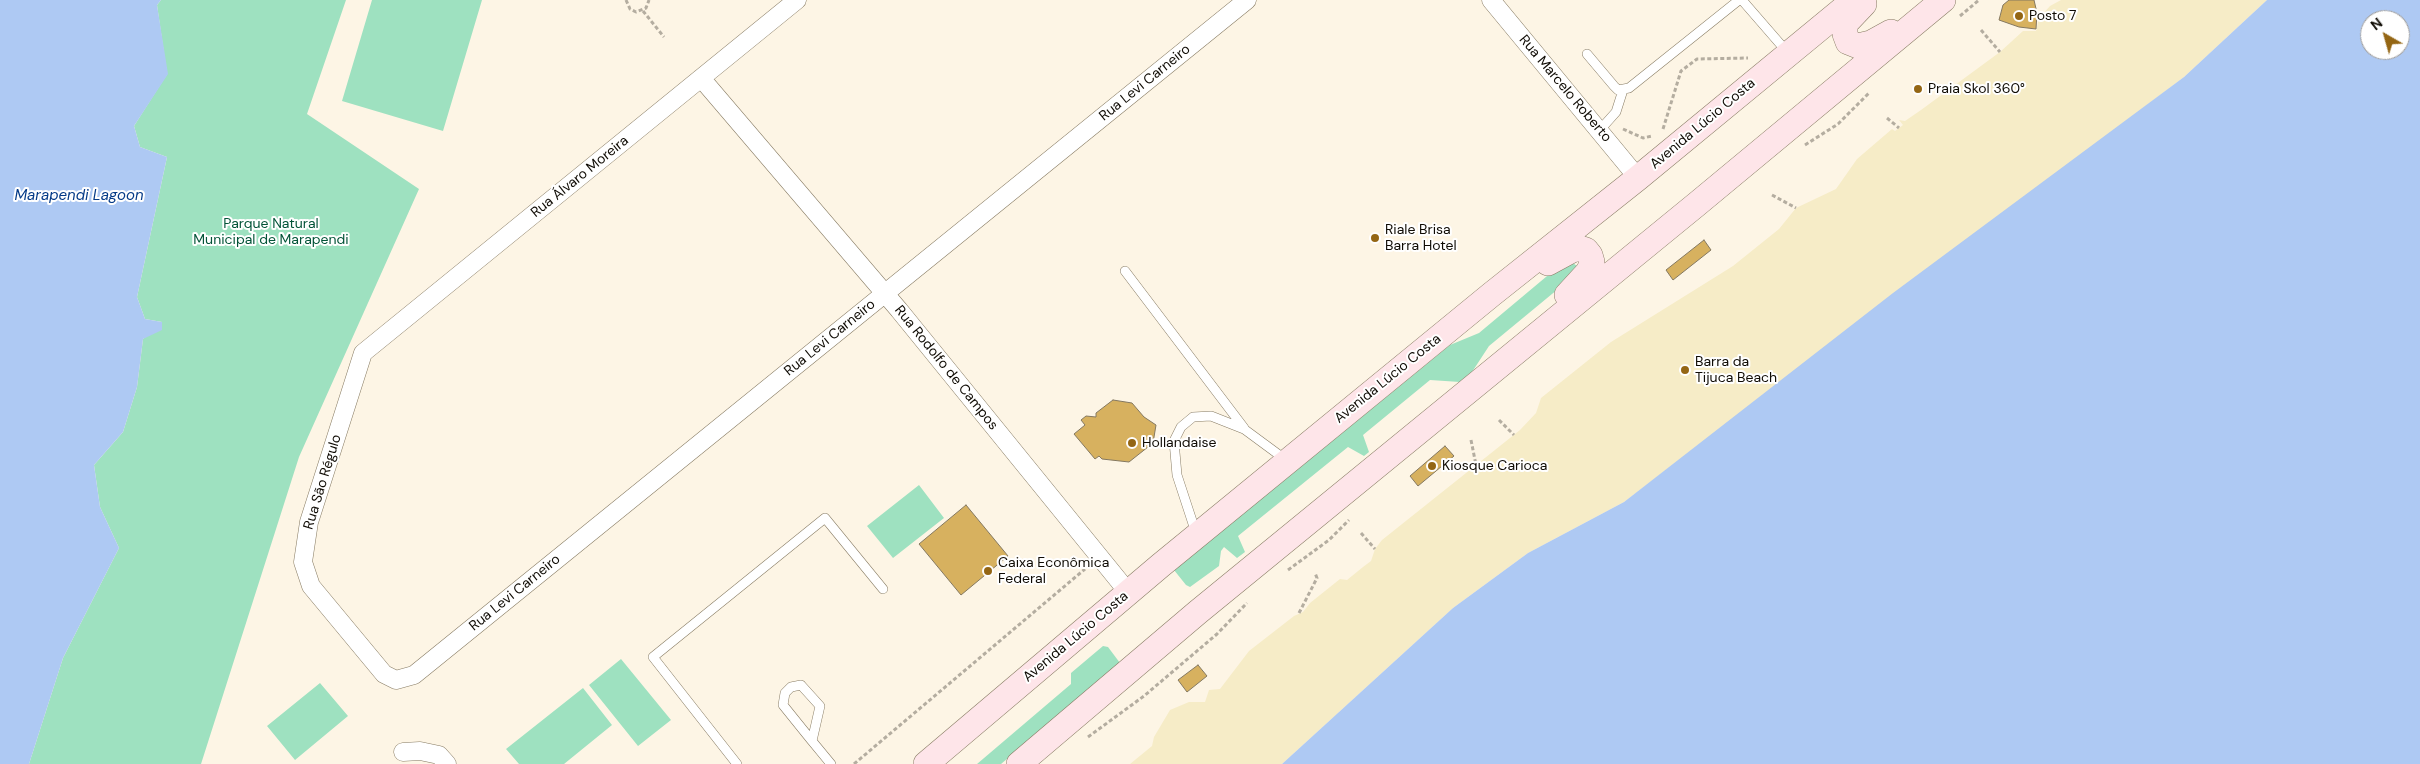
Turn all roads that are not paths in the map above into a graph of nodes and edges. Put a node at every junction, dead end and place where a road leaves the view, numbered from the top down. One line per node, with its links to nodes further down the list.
1 (797, 0): 10 (street, Rua Álvaro Moreira)
2 (1246, 0): 15 (street, Rua Levi Carneiro)
3 (1491, 0): 12 (street, Rua Marcelo Roberto)
4 (1740, 0): 9 (lane); 11 (lane)
5 (1854, 0): 9 (main road, Avenida Lúcio Costa)
6 (1867, 0): 7 (main road)
7 (1938, 4): 17 (main road)
8 (1587, 54): 11 (lane)
9 (1789, 54): 13 (main road, Avenida Lúcio Costa)
10 (701, 78): 15 (street, Rua Rodolfo de Campos); 18 (street, Rua Álvaro Moreira)
11 (1623, 90): 12 (lane)
12 (1599, 131): 13 (street, Rua Marcelo Roberto)
13 (1638, 178): 16 (main road, Avenida Lúcio Costa)
14 (1126, 271): 19 (lane)
15 (885, 293): 23 (street, Rua Rodolfo de Campos); 24 (street, Rua Levi Carneiro)
16 (1492, 294): 17 (main road); 20 (main road, Avenida Lúcio Costa)
17 (1516, 353): 31 (main road)
18 (363, 354): 24 (street, Rua São Régulo)
19 (1244, 429): 20 (lane); 21 (lane)
20 (1288, 461): 21 (main road, Avenida Lúcio Costa)
21 (1197, 536): 23 (main road, Avenida Lúcio Costa)
22 (883, 589): 28 (lane)
23 (1128, 592): 30 (main road, Avenida Lúcio Costa)
24 (414, 675)
25 (812, 741): 25 (lane); 29 (lane)
26 (403, 752): 27 (street)
27 (447, 764)
28 (737, 764)
29 (831, 764)
30 (926, 764)
31 (1019, 764)

